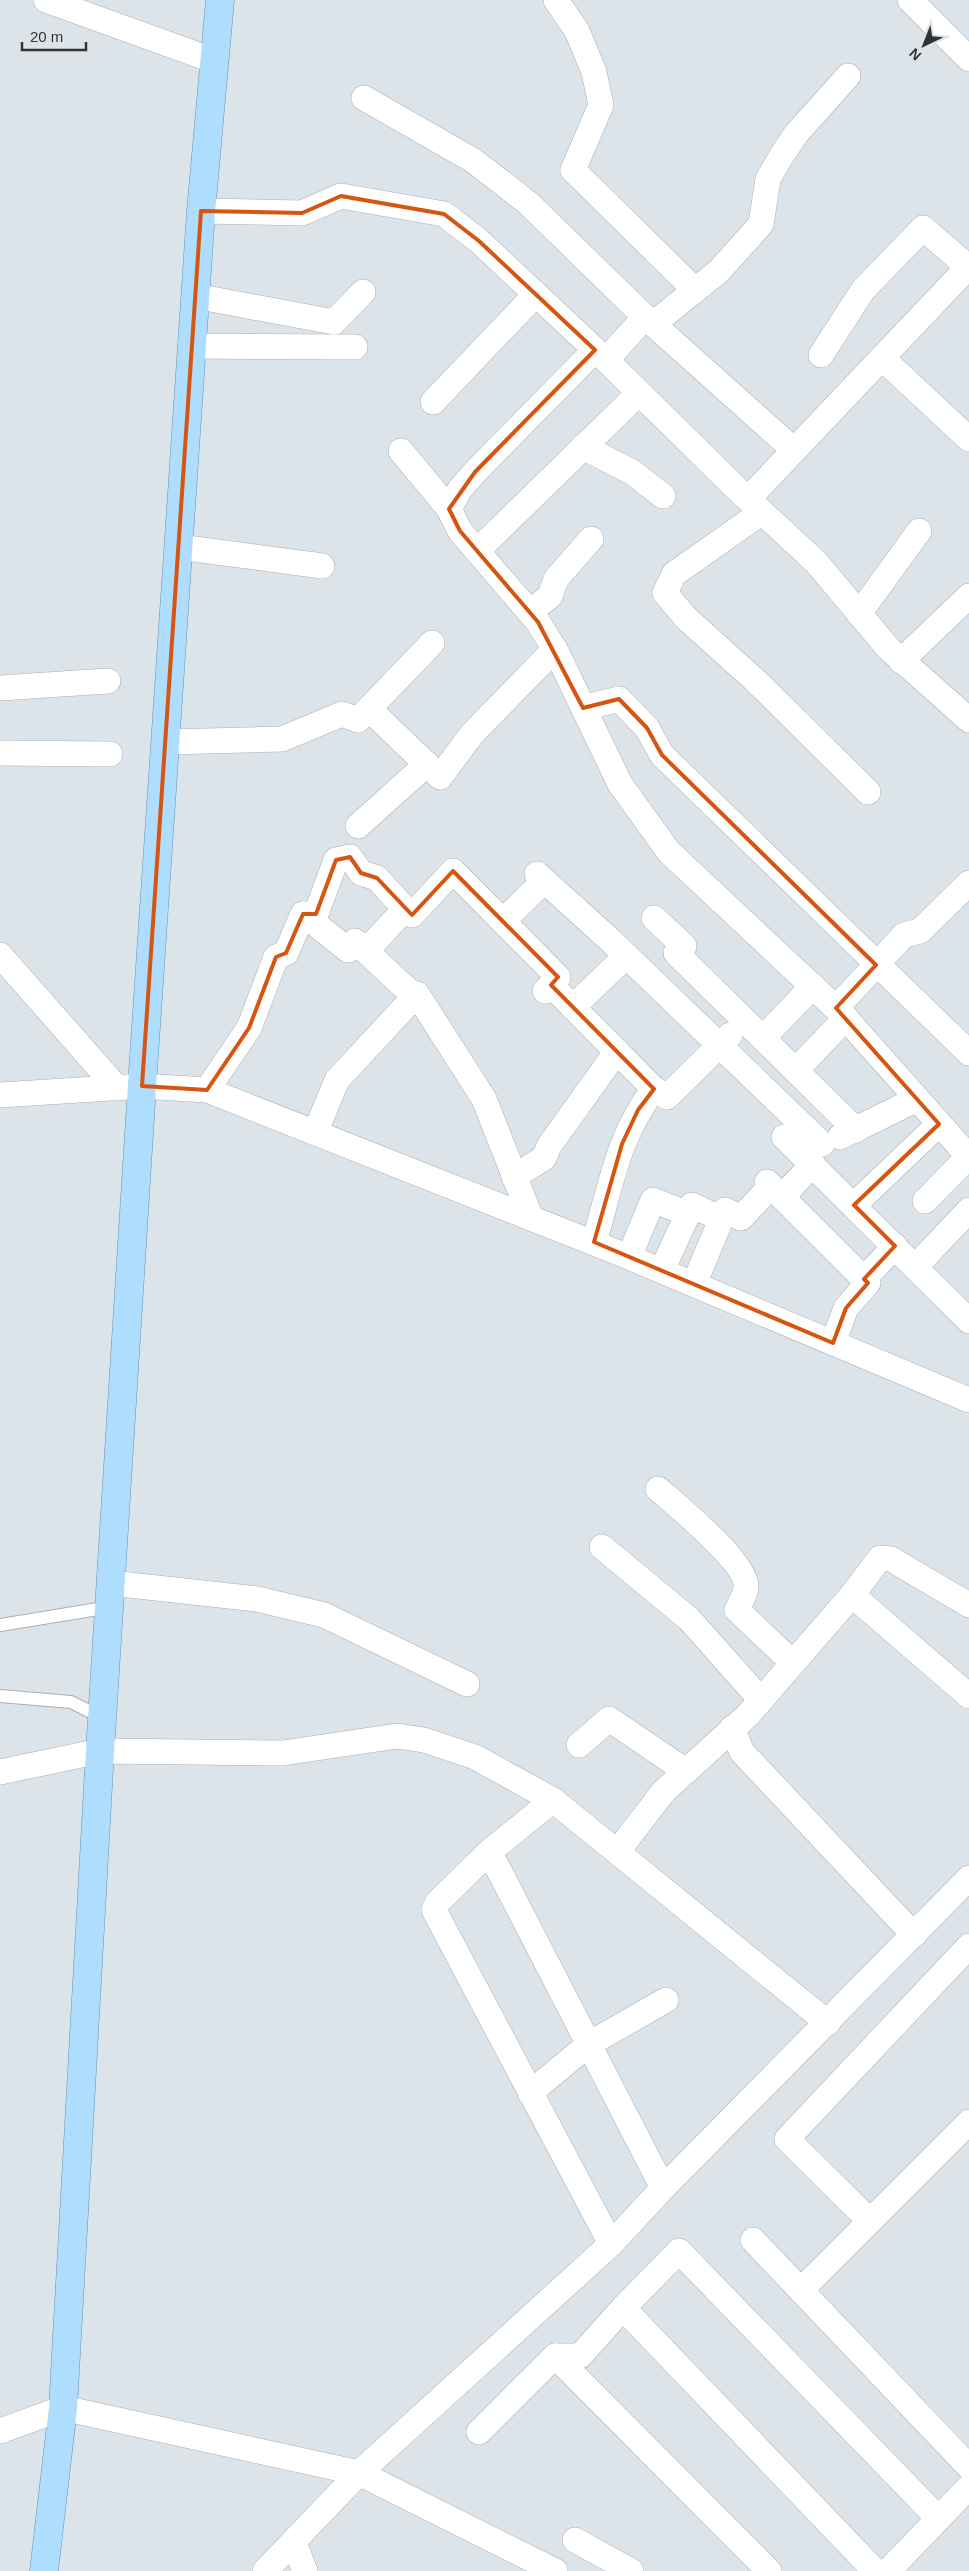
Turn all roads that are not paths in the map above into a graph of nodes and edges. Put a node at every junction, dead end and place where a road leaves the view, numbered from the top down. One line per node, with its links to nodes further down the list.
1 (46, 0): 6 (street)
2 (220, 0): 6 (main road)
3 (556, 0): 11 (street)
4 (910, 0): 5 (street)
5 (969, 59)
6 (215, 61): 9 (main road)
7 (848, 76): 11 (street)
8 (364, 98): 15 (street)
9 (201, 211): 13 (street); 14 (main road)
10 (968, 267): 19 (street); 20 (street)
11 (695, 290): 15 (street)
12 (363, 292): 14 (street)
13 (536, 294): 18 (street); 22 (street)
14 (196, 296): 16 (main road)
15 (649, 320): 18 (street); 25 (street)
16 (192, 346): 17 (street); 32 (main road)
17 (355, 347)
18 (601, 355): 21 (street); 29 (street)
19 (821, 355)
20 (882, 358): 23 (street); 25 (street)
21 (639, 392): 24 (street); 28 (street)
22 (433, 402)
23 (969, 439)
24 (583, 447): 27 (street); 33 (street)
25 (794, 450): 28 (street)
26 (401, 451): 29 (street)
27 (663, 496)
28 (755, 505): 37 (street); 50 (street)
29 (449, 509): 33 (street)
30 (919, 531): 37 (street)
31 (591, 539): 36 (street)
32 (178, 547): 34 (street); 46 (main road)
33 (477, 551): 36 (street)
34 (322, 566)
35 (969, 596): 40 (street)
36 (530, 612): 39 (street)
37 (859, 614): 40 (street)
38 (432, 643): 44 (street)
39 (555, 649): 43 (street); 49 (street)
40 (902, 661): 45 (street)
41 (108, 681): 42 (street)
42 (0, 688)
43 (583, 708): 60 (street); 62 (street)
44 (369, 709): 46 (street); 49 (street)
45 (969, 720)
46 (166, 742): 73 (main road)
47 (0, 753): 48 (street)
48 (110, 754)
49 (427, 764): 51 (street)
50 (868, 792)
51 (358, 826)
52 (969, 883): 60 (street)
53 (405, 909): 54 (street); 56 (street); 57 (street)
54 (303, 914): 57 (street); 75 (street)
55 (654, 918): 61 (street)
56 (503, 921): 59 (street); 64 (street)
57 (366, 952): 63 (street)
58 (0, 955): 73 (street)
59 (626, 956): 64 (street); 65 (street)
60 (876, 965): 66 (street); 71 (street)
61 (708, 986): 65 (street); 67 (street)
62 (813, 986): 66 (street); 68 (street)
63 (415, 996): 80 (street); 84 (street)
64 (573, 1007): 70 (street)
65 (682, 1012): 69 (street)
66 (841, 1013): 72 (street); 77 (street)
67 (744, 1021): 68 (street); 69 (street)
68 (763, 1038): 72 (street)
69 (719, 1046): 74 (street); 82 (street)
70 (617, 1051): 74 (street); 84 (street)
71 (969, 1053)
72 (796, 1070): 79 (street)
73 (130, 1087): 75 (street); 76 (street); 104 (main road)
74 (654, 1089): 92 (street)
75 (207, 1090): 80 (street)
76 (0, 1095)
77 (917, 1099): 78 (street); 79 (street)
78 (939, 1124): 83 (street); 87 (street)
79 (856, 1130): 82 (street)
80 (315, 1132): 90 (street)
81 (784, 1137): 82 (street)
82 (814, 1156): 85 (street); 87 (street)
83 (969, 1157): 86 (street)
84 (514, 1176): 90 (street)
85 (774, 1188): 91 (street); 97 (street)
86 (925, 1201)
87 (854, 1205): 93 (street)
88 (969, 1210): 95 (street)
89 (688, 1214): 91 (street); 94 (street); 96 (street)
90 (530, 1218): 92 (street)
91 (721, 1219): 98 (street)
92 (594, 1242): 94 (street)
93 (895, 1246): 95 (street); 97 (street)
94 (629, 1257): 96 (street)
95 (915, 1267): 99 (street)
96 (662, 1270): 98 (street)
97 (864, 1279): 100 (street)
98 (694, 1284): 100 (street)
99 (969, 1321)
100 (833, 1343): 101 (street)
101 (969, 1400)
102 (658, 1489): 108 (street)
103 (602, 1547): 112 (street)
104 (111, 1595): 107 (lane); 109 (street); 113 (main road)
105 (852, 1595): 106 (street); 108 (street); 111 (street)
106 (969, 1605)
107 (0, 1625)
108 (793, 1663): 112 (street)
109 (467, 1684)
110 (0, 1696): 113 (lane)
111 (969, 1696)
112 (761, 1700): 114 (street)
113 (103, 1718): 116 (main road)
114 (732, 1728): 117 (street); 123 (street)
115 (579, 1745): 117 (street)
116 (100, 1751): 118 (street); 119 (street); 137 (main road)
117 (686, 1771): 120 (street)
118 (0, 1772)
119 (553, 1800): 120 (street); 121 (street)
120 (617, 1852): 126 (street)
121 (490, 1853): 127 (street); 128 (street)
122 (969, 1878): 123 (street)
123 (914, 1935): 126 (street)
124 (969, 1946): 131 (street)
125 (666, 2000): 127 (street)
126 (828, 2023): 130 (street)
127 (589, 2044): 128 (street); 130 (street)
128 (530, 2093): 133 (street)
129 (969, 2122): 131 (street)
130 (663, 2188): 133 (street)
131 (870, 2221): 134 (street)
132 (753, 2240): 134 (street)
133 (611, 2244): 141 (street)
134 (801, 2290): 140 (street)
135 (623, 2308): 136 (street); 143 (street); 146 (street)
136 (555, 2356): 139 (street); 152 (street)
137 (63, 2408): 138 (street); 141 (street); 147 (main road)
138 (0, 2431)
139 (479, 2432)
140 (969, 2467)
141 (359, 2473): 145 (street); 150 (street)
142 (969, 2487): 143 (street)
143 (938, 2518): 146 (street)
144 (575, 2540): 151 (street)
145 (294, 2543): 148 (street); 149 (street)
146 (874, 2569)
147 (44, 2571)
148 (265, 2571)
149 (305, 2571)
150 (555, 2571)
151 (632, 2571)
152 (769, 2571)

